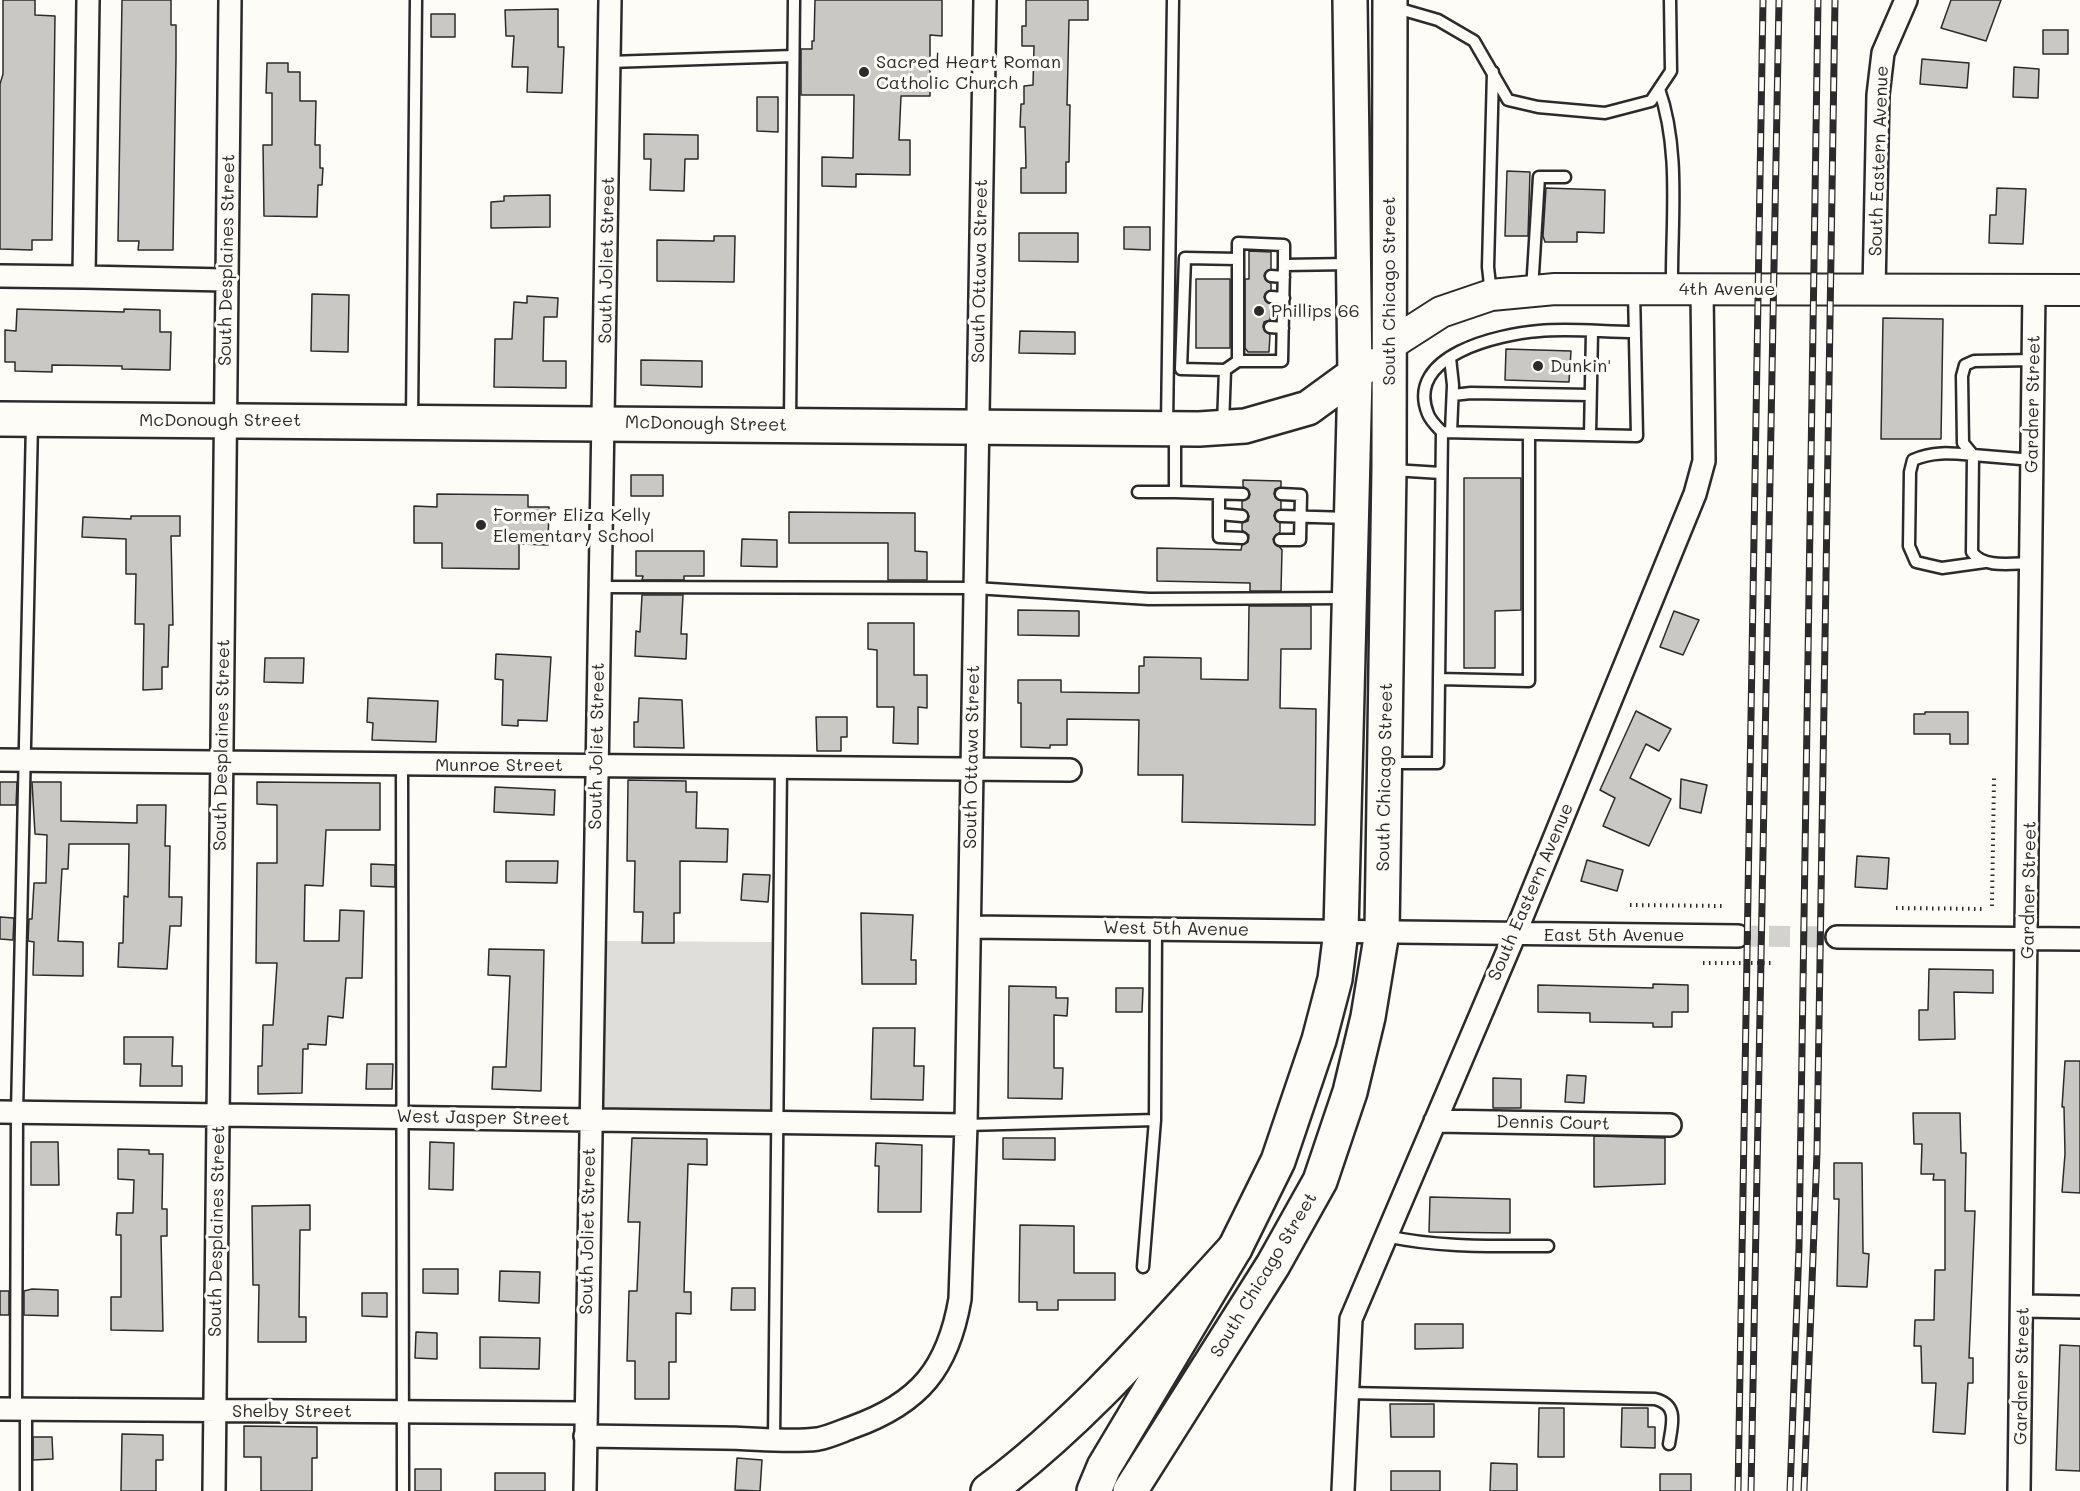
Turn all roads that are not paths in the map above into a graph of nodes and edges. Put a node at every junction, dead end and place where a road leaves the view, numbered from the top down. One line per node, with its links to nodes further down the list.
1 (88, 0): 22 (street)
2 (230, 0): 23 (street, South Desplaines Street)
3 (416, 0): 49 (lane)
4 (610, 0): 13 (street, South Joliet Street)
5 (794, 0): 12 (lane)
6 (985, 0): 52 (street, South Ottawa Street)
7 (1173, 0): 54 (lane)
8 (1350, 0): 18 (main road, South Chicago Street)
9 (1670, 0): 15 (lane)
10 (1906, 0): 28 (street, South Eastern Avenue)
11 (1390, 3): 14 (lane); 38 (main road, South Chicago Street)
12 (793, 56): 13 (lane); 51 (lane)
13 (609, 62): 50 (street, South Joliet Street)
14 (1493, 72): 15 (lane); 31 (lane)
15 (1659, 89): 25 (lane)
16 (1565, 177): 30 (lane)
17 (1238, 259): 19 (lane); 41 (lane); 42 (lane)
18 (1353, 264): 19 (lane); 43 (main road, South Chicago Street)
19 (1284, 271): 21 (lane); 33 (lane)
20 (0, 276): 22 (street)
21 (1270, 276)
22 (84, 277): 23 (street)
23 (226, 280): 48 (street, South Desplaines Street)
24 (1634, 289): 25 (street, 4th Avenue); 30 (street, 4th Avenue); 37 (lane)
25 (1672, 289): 26 (street, 4th Avenue)
26 (1702, 289): 28 (street, 4th Avenue); 93 (street, South Eastern Avenue)
27 (2034, 289): 28 (street, 4th Avenue); 29 (street, 4th Avenue); 40 (street, Gardner Street)
28 (1874, 290)
29 (2080, 290)
30 (1532, 291): 31 (street, 4th Avenue)
31 (1491, 295): 38 (street, 4th Avenue)
32 (1271, 297): 33 (lane)
33 (1284, 298): 35 (lane)
34 (1270, 327): 35 (lane)
35 (1283, 328): 41 (lane)
36 (1592, 332): 37 (lane); 39 (lane); 45 (lane)
37 (1635, 332): 57 (lane)
38 (1388, 346): 43 (main road, McDonough Street); 60 (main road, South Chicago Street)
39 (1450, 358): 44 (lane); 55 (lane)
40 (2034, 360): 58 (lane); 59 (street, Gardner Street)
41 (1238, 361): 42 (lane)
42 (1225, 370): 53 (lane)
43 (1354, 376): 53 (main road, McDonough Street); 71 (main road, South Chicago Street)
44 (1453, 395): 45 (lane); 55 (lane)
45 (1590, 395): 57 (lane)
46 (0, 419): 47 (main road, McDonough Street)
47 (32, 419): 48 (main road, McDonough Street); 81 (lane)
48 (225, 420): 49 (main road, McDonough Street); 82 (street, South Desplaines Street)
49 (412, 421): 50 (main road, McDonough Street)
50 (604, 423): 51 (main road, McDonough Street); 76 (street, South Joliet Street)
51 (790, 426): 52 (main road, McDonough Street)
52 (977, 427): 54 (main road, McDonough Street); 77 (street, South Ottawa Street)
53 (1223, 427): 54 (main road, McDonough Street)
54 (1171, 428): 63 (lane)
55 (1446, 432): 56 (lane); 61 (lane)
56 (1529, 434): 57 (lane); 79 (lane)
57 (1590, 435)
58 (1973, 455): 59 (lane); 74 (lane); 74 (lane)
59 (2033, 460): 75 (street, Gardner Street)
60 (1389, 469): 61 (lane); 83 (main road, South Chicago Street)
61 (1441, 473): 79 (lane)
62 (1138, 492): 63 (lane)
63 (1175, 492): 64 (lane)
64 (1219, 494): 65 (lane); 67 (lane)
65 (1243, 494)
66 (1281, 494): 70 (lane)
67 (1219, 514): 68 (lane); 72 (lane)
68 (1242, 516)
69 (1281, 516): 70 (lane)
70 (1300, 516): 71 (lane); 73 (lane)
71 (1351, 518): 78 (main road, South Chicago Street)
72 (1242, 538)
73 (1280, 540)
74 (1985, 562): 75 (lane)
75 (2032, 563): 96 (street, Gardner Street)
76 (600, 586): 77 (lane); 85 (street, South Joliet Street)
77 (975, 588): 78 (lane); 87 (street, South Ottawa Street)
78 (1349, 598): 91 (main road, South Chicago Street)
79 (1439, 680): 83 (lane)
80 (0, 760): 81 (street, Munroe Street)
81 (26, 760): 82 (street, Munroe Street); 98 (lane)
82 (222, 761): 84 (street, Munroe Street); 99 (street, South Desplaines Street)
83 (1385, 763): 92 (main road, South Chicago Street)
84 (402, 764): 85 (street, Munroe Street); 100 (lane)
85 (596, 766): 86 (street, Munroe Street); 101 (street, South Joliet Street)
86 (781, 767): 87 (street, Munroe Street); 103 (lane)
87 (972, 769): 88 (street, Munroe Street); 89 (street, South Ottawa Street)
88 (1070, 770)
89 (970, 927): 90 (street, West 5th Avenue); 105 (street, South Ottawa Street)
90 (1156, 929): 91 (street, West 5th Avenue); 102 (lane)
91 (1341, 931): 92 (street, West 5th Avenue); 109 (main road, South Chicago Street)
92 (1382, 932): 93 (street, East 5th Avenue); 127 (main road, South Chicago Street)
93 (1515, 934): 94 (street, East 5th Avenue); 104 (street, South Eastern Avenue)
94 (1738, 936)
95 (1837, 937): 96 (street)
96 (2028, 938): 97 (street); 111 (street, Gardner Street)
97 (2080, 939)
98 (8, 1112): 99 (street, West Jasper Street); 114 (lane)
99 (218, 1114): 100 (street, West Jasper Street); 115 (street, South Desplaines Street)
100 (401, 1117): 101 (street, West Jasper Street); 116 (lane)
101 (591, 1120): 103 (street, West Jasper Street); 117 (street, South Joliet Street)
102 (1155, 1120): 105 (lane); 110 (lane)
103 (778, 1122): 105 (street, West Jasper Street); 119 (lane)
104 (1435, 1122): 106 (street, Dennis Court); 107 (street, South Eastern Avenue)
105 (966, 1125): 119 (street, South Ottawa Street)
106 (1670, 1125)
107 (1386, 1236): 108 (lane); 113 (street, South Eastern Avenue)
108 (1548, 1246)
109 (1235, 1248): 125 (main road); 126 (main road, South Chicago Street)
110 (1143, 1267)
111 (2023, 1306): 112 (street); 129 (street, Gardner Street)
112 (2080, 1307)
113 (1347, 1392): 120 (lane); 128 (street, South Eastern Avenue)
114 (14, 1409): 115 (street, Shelby Street); 121 (lane)
115 (215, 1410): 116 (street, Shelby Street); 122 (street, South Desplaines Street)
116 (402, 1411): 117 (street, Shelby Street); 123 (lane)
117 (584, 1413): 118 (street, South Joliet Street)
118 (585, 1436): 119 (street); 124 (street, South Joliet Street)
119 (774, 1439)
120 (1669, 1444)
121 (26, 1491)
122 (214, 1491)
123 (403, 1491)
124 (585, 1491)
125 (988, 1491)
126 (1094, 1491)
127 (1130, 1491)
128 (1343, 1491)
129 (2019, 1491)

